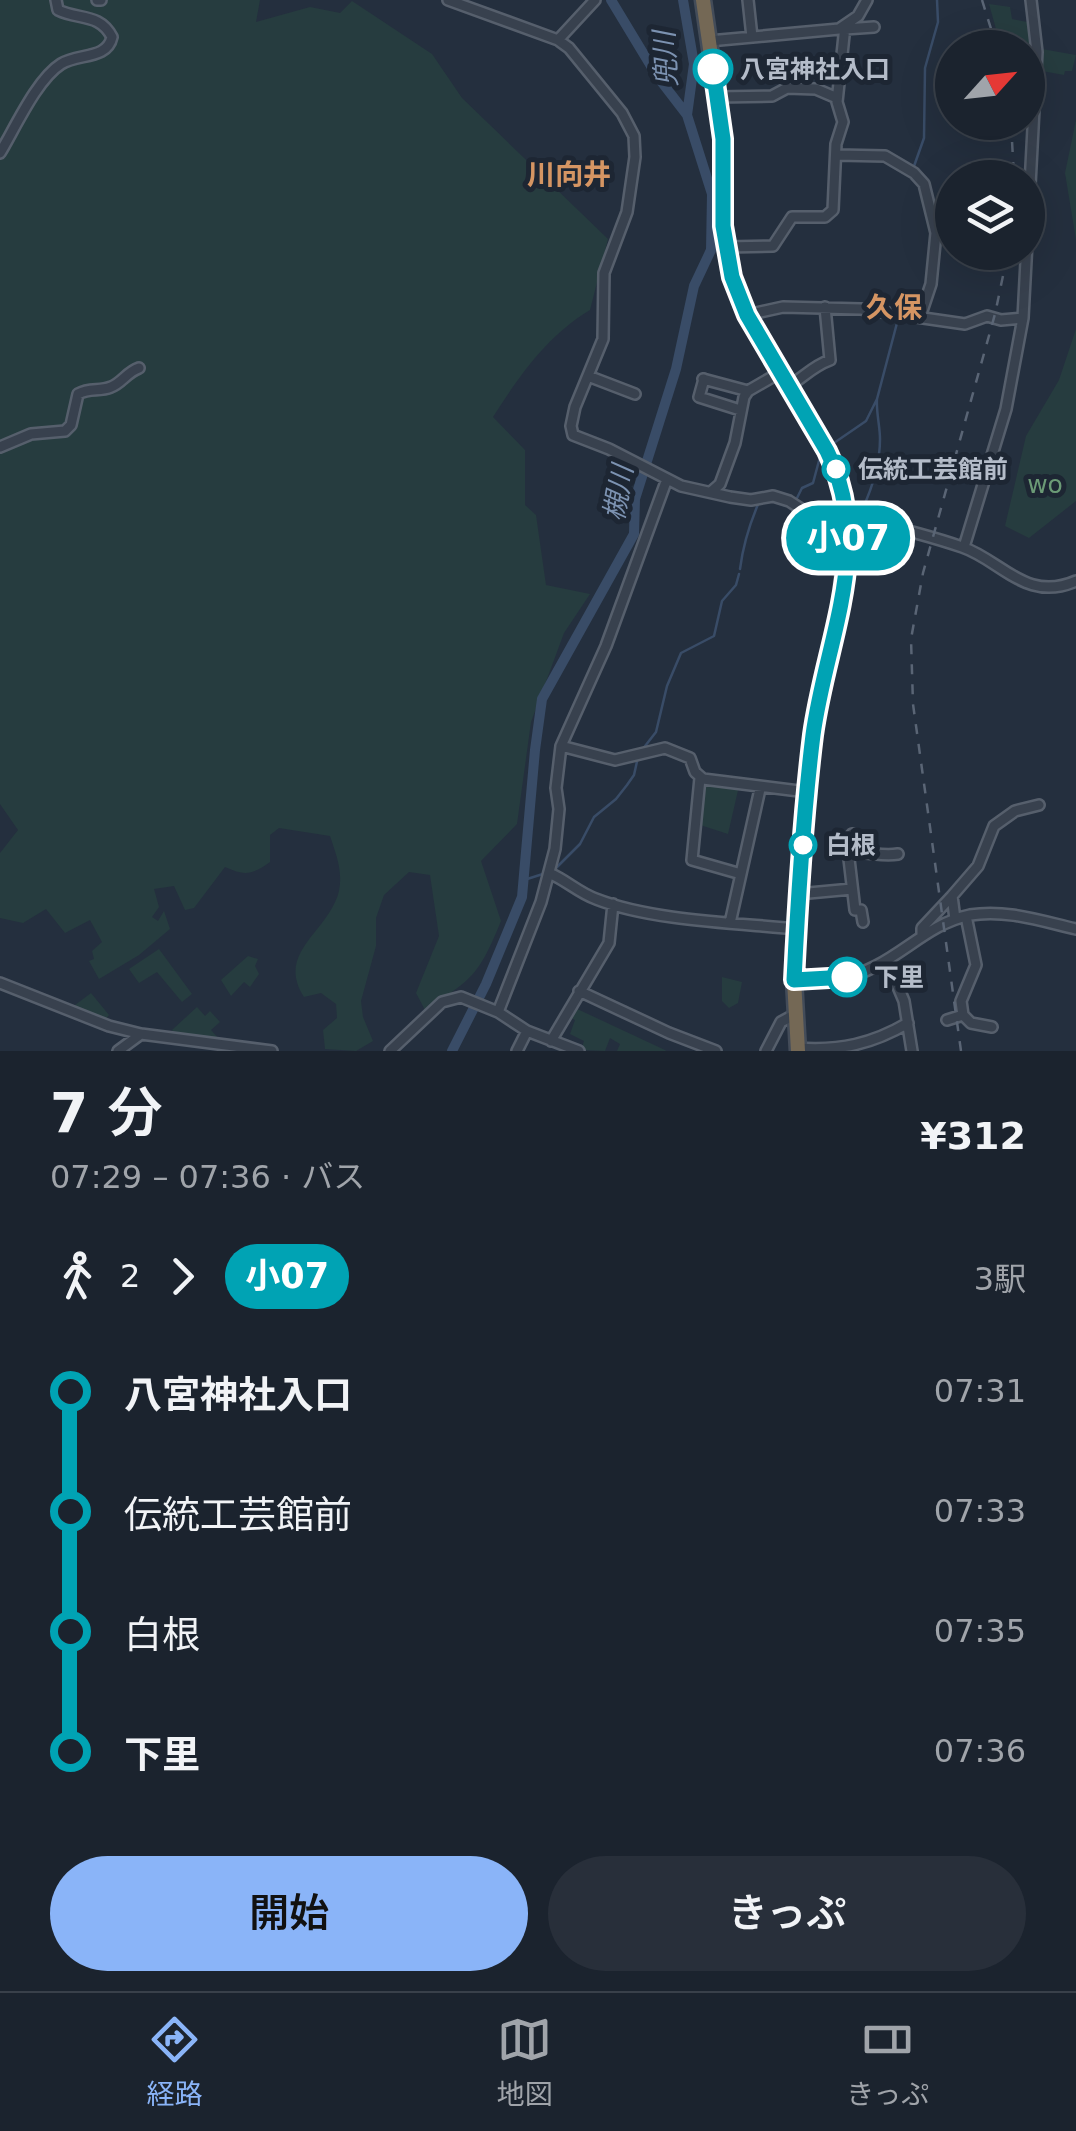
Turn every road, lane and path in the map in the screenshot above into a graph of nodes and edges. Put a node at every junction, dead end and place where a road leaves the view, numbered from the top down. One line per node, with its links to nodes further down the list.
1 (56, 0): 15 (street)
2 (448, 0): 11 (street)
3 (594, 0): 11 (street)
4 (703, 0): 12 (highway)
5 (748, 0): 10 (street)
6 (867, 0): 9 (street)
7 (1031, 0): 21 (street)
8 (874, 27): 9 (street)
9 (845, 28): 10 (street); 14 (street)
10 (752, 37): 12 (street)
11 (558, 40): 24 (street)
12 (709, 41): 13 (highway)
13 (717, 97): 14 (street); 17 (highway)
14 (837, 98): 16 (street)
15 (0, 153)
16 (837, 155): 17 (street); 20 (street)
17 (726, 248): 19 (highway)
18 (825, 308): 19 (street); 20 (street); 25 (street)
19 (747, 315): 23 (highway)
20 (920, 317): 21 (street)
21 (1023, 318): 33 (street)
22 (140, 368): 29 (street)
23 (781, 372): 25 (highway); 26 (street)
24 (588, 376): 27 (street); 30 (street)
25 (789, 386): 32 (highway)
26 (748, 391): 28 (street); 28 (street)
27 (635, 394)
28 (740, 410): 31 (street)
29 (0, 447)
30 (664, 477): 31 (street); 35 (street)
31 (712, 492): 32 (street)
32 (848, 521): 33 (street); 38 (highway)
33 (964, 547): 34 (street)
34 (1076, 581)
35 (562, 746): 36 (street); 43 (street)
36 (700, 778): 37 (street); 44 (street)
37 (760, 788): 38 (street); 44 (street)
38 (807, 792): 46 (highway)
39 (1038, 804): 47 (street)
40 (852, 834): 41 (street)
41 (852, 853): 42 (street); 45 (street)
42 (898, 854)
43 (549, 872): 48 (street); 59 (street)
44 (741, 874): 51 (street)
45 (852, 889): 46 (street); 50 (street)
46 (798, 894): 53 (highway)
47 (952, 896): 49 (street); 54 (street)
48 (613, 904): 51 (street); 58 (street)
49 (960, 918): 52 (street); 54 (street); 61 (street)
50 (863, 922)
51 (730, 923): 53 (street)
52 (1076, 928)
53 (797, 930): 56 (highway)
54 (922, 934): 55 (street)
55 (878, 965): 56 (street); 63 (street)
56 (794, 980): 60 (highway)
57 (0, 984): 66 (street)
58 (579, 990): 67 (street); 74 (street)
59 (496, 1012): 65 (street); 71 (street)
60 (794, 1015): 68 (highway); 75 (street)
61 (963, 1016): 62 (street); 64 (street)
62 (947, 1020)
63 (908, 1022): 68 (street); 76 (street)
64 (992, 1028)
65 (527, 1031): 67 (street); 72 (street)
66 (141, 1034): 69 (street); 70 (street)
67 (551, 1041): 73 (street)
68 (798, 1050)
69 (118, 1051)
70 (272, 1051)
71 (390, 1051)
72 (517, 1051)
73 (579, 1051)
74 (716, 1051)
75 (766, 1051)
76 (912, 1051)

